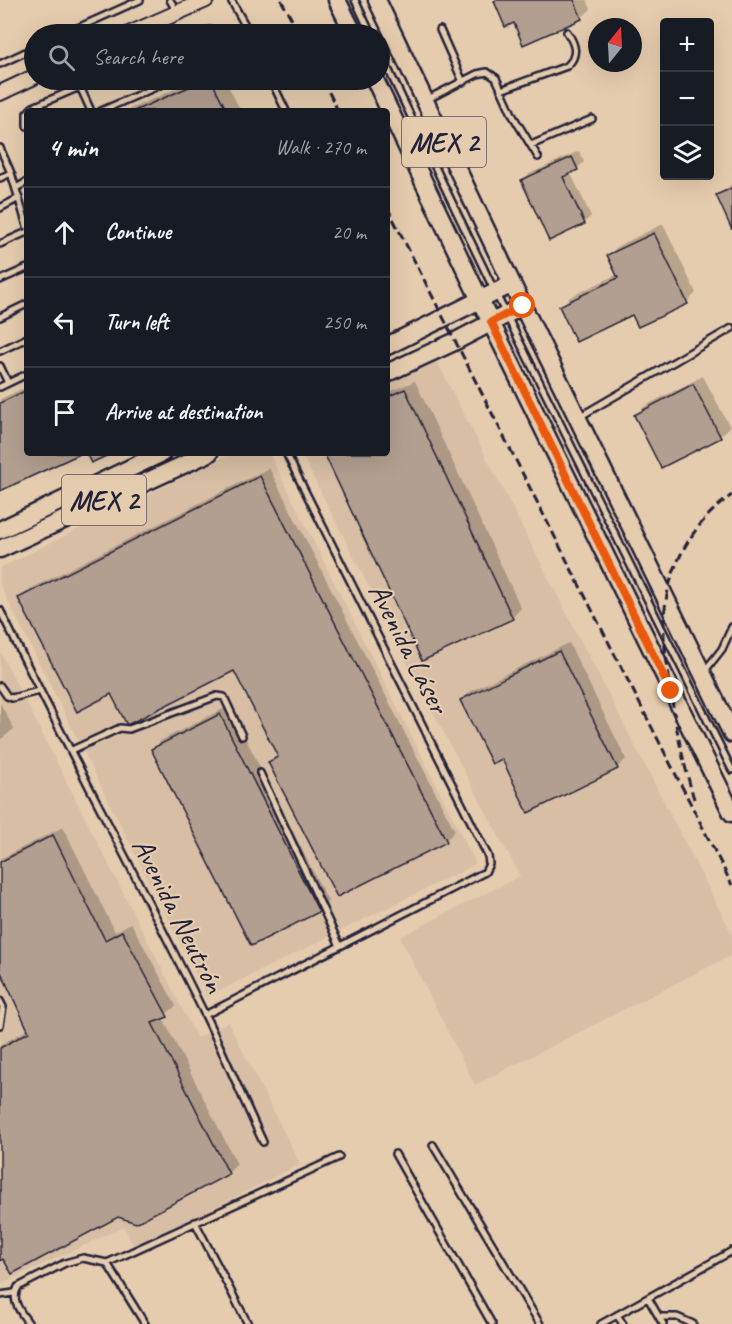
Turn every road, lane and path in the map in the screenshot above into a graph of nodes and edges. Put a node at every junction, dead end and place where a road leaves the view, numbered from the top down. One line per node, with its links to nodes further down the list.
1 (140, 0): 9 (lane)
2 (170, 0): 8 (lane)
3 (206, 0): 8 (street)
4 (231, 0): 11 (lane)
5 (337, 0): 12 (main road)
6 (355, 0): 13 (lane)
7 (377, 0): 14 (main road, MEX 2)
8 (178, 13): 10 (street)
9 (86, 24)
10 (152, 24)
11 (244, 24)
12 (349, 24)
13 (366, 24)
14 (388, 24)
15 (390, 27): 30 (main road, MEX 2)
16 (440, 30): 22 (lane)
17 (567, 32): 28 (lane)
18 (24, 53): 19 (lane)
19 (0, 64)
20 (390, 75): 53 (lane)
21 (24, 82): 29 (street)
22 (463, 82): 28 (lane); 30 (lane)
23 (73, 90): 31 (lane)
24 (81, 90): 32 (lane)
25 (149, 90): 33 (lane)
26 (276, 90): 34 (lane)
27 (380, 90): 35 (main road, MEX 2)
28 (501, 90): 38 (lane)
29 (0, 93)
30 (425, 101): 52 (main road, MEX 2)
31 (32, 108)
32 (90, 108)
33 (108, 108)
34 (285, 108)
35 (390, 108)
36 (390, 109): 53 (main road, MEX 2)
37 (592, 119): 38 (lane)
38 (531, 145): 40 (lane)
39 (0, 148): 41 (lane)
40 (538, 157)
41 (11, 173): 42 (lane); 44 (lane)
42 (0, 178)
43 (24, 184): 44 (lane)
44 (16, 188): 45 (lane)
45 (19, 198): 46 (lane); 47 (lane)
46 (0, 208)
47 (24, 216)
48 (24, 233): 49 (lane)
49 (0, 244)
50 (24, 269): 51 (lane)
51 (0, 280)
52 (512, 284): 53 (main road); 55 (main road, MEX 2)
53 (487, 296): 57 (main road, MEX 2); 60 (main road)
54 (24, 305): 56 (lane)
55 (523, 306): 57 (main road); 67 (main road, MEX 2)
56 (0, 317)
57 (499, 318): 63 (main road); 81 (lane); 83 (main road, MEX 2)
58 (732, 328): 67 (lane)
59 (24, 339): 61 (lane)
60 (390, 344)
61 (0, 351)
62 (0, 366): 65 (lane)
63 (390, 372)
64 (24, 375): 65 (lane)
65 (8, 383): 66 (lane)
66 (0, 387)
67 (577, 417): 75 (main road, MEX 2)
68 (156, 456): 71 (main road, MEX 2)
69 (202, 456): 72 (main road, MEX 2)
70 (288, 456): 84 (lane, Avenida Láser)
71 (0, 530)
72 (0, 549)
73 (0, 610): 77 (lane, Avenida Neutrón)
74 (732, 627): 75 (lane)
75 (703, 673): 78 (main road, MEX 2)
76 (0, 686): 77 (lane)
77 (39, 691): 80 (lane, Avenida Neutrón)
78 (732, 734)
79 (242, 736): 80 (lane)
80 (72, 750): 87 (lane, Avenida Neutrón)
81 (732, 770)
82 (260, 773): 85 (lane)
83 (732, 813)
84 (489, 864): 85 (lane, Avenida Neutrón)
85 (340, 946): 87 (lane, Avenida Neutrón)
86 (0, 1001): 88 (lane)
87 (205, 1015): 89 (lane)
88 (0, 1025)
89 (263, 1142)
90 (433, 1145): 105 (lane)
91 (395, 1154): 104 (lane)
92 (339, 1157): 93 (lane)
93 (195, 1222): 95 (lane); 103 (lane)
94 (732, 1251): 98 (lane)
95 (107, 1263): 96 (lane); 102 (lane)
96 (14, 1293): 97 (lane); 101 (lane)
97 (0, 1295)
98 (648, 1298): 99 (lane); 100 (lane)
99 (617, 1315): 106 (lane); 107 (lane)
100 (659, 1317): 108 (lane); 109 (lane)
101 (29, 1324)
102 (145, 1324)
103 (248, 1324)
104 (492, 1324)
105 (540, 1324)
106 (601, 1324)
107 (623, 1324)
108 (663, 1324)
109 (693, 1324)

